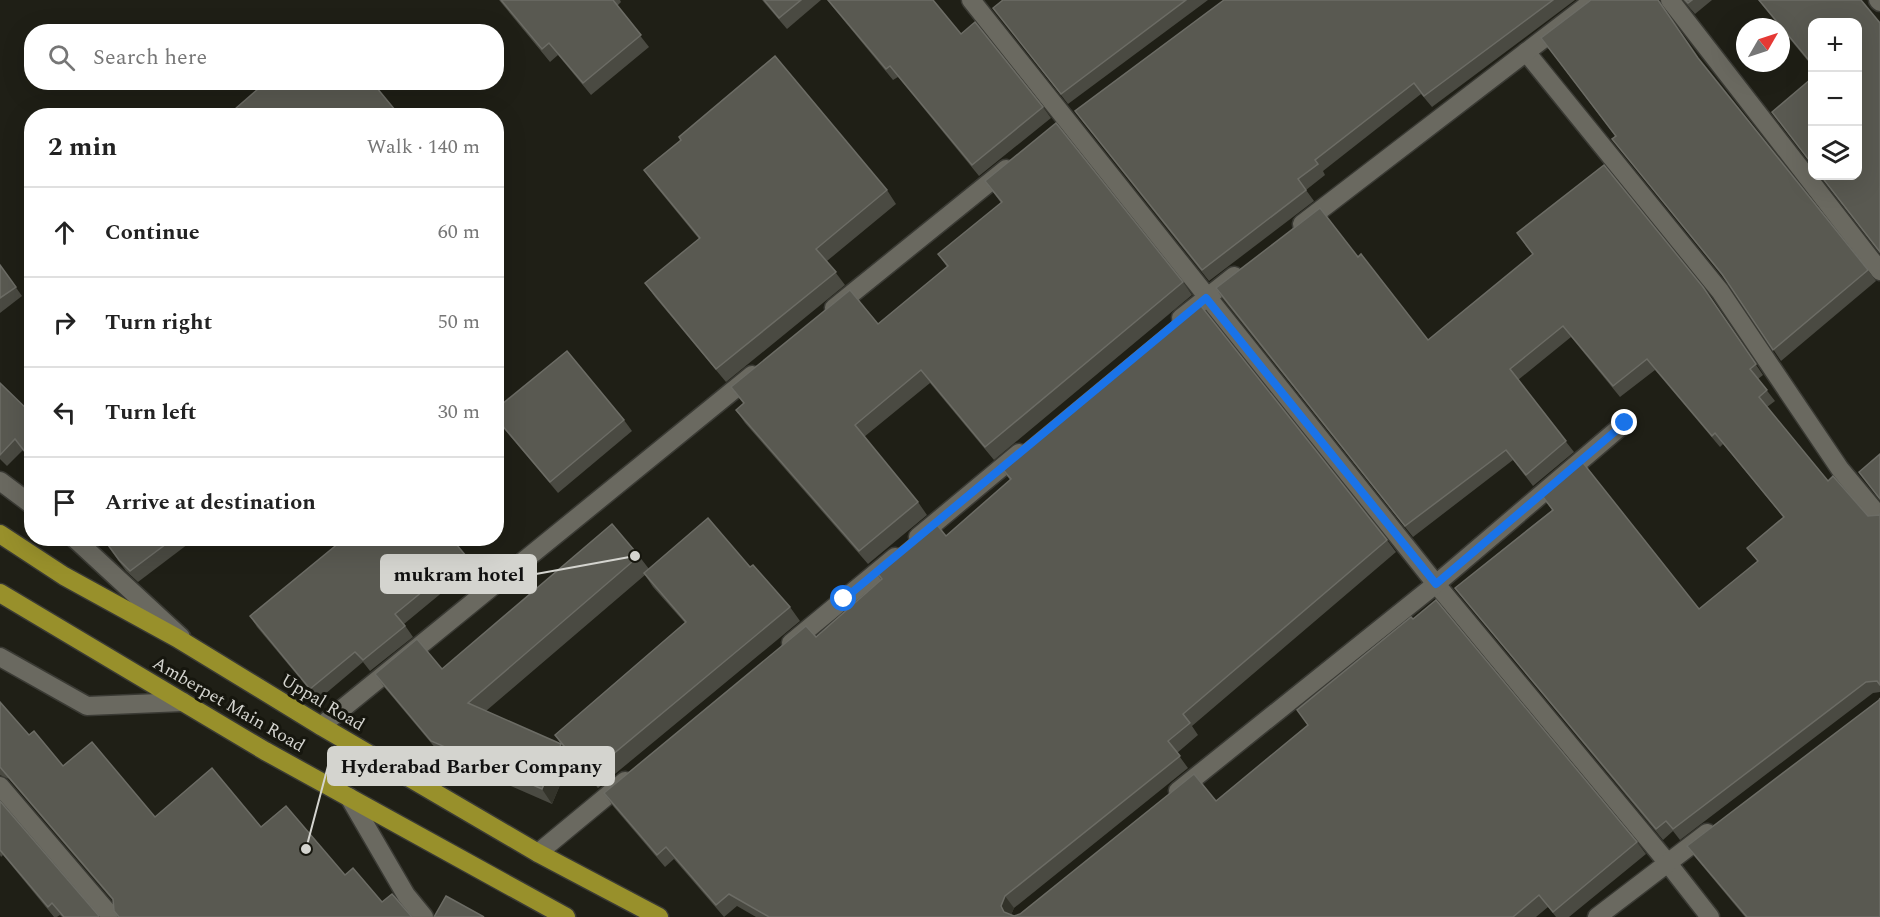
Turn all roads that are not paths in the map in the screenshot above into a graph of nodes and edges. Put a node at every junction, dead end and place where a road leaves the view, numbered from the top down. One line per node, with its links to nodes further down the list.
1 (971, 0): 6 (street)
2 (1594, 0): 4 (street)
3 (1670, 0): 10 (street)
4 (1526, 52): 8 (street); 19 (street)
5 (1084, 106): 6 (street)
6 (1060, 124): 11 (street)
7 (1019, 158): 12 (street)
8 (1291, 233)
9 (1253, 262): 11 (street)
10 (1880, 272)
11 (1206, 298): 13 (street); 22 (street)
12 (819, 320)
13 (1170, 328)
14 (765, 365): 28 (street)
15 (1625, 423): 22 (street)
16 (1034, 441): 25 (street)
17 (0, 481): 18 (street)
18 (24, 500)
19 (1880, 517)
20 (0, 534): 24 (highway, Uppal Road)
21 (83, 546): 24 (street)
22 (1436, 584): 32 (street); 35 (street)
23 (0, 593): 27 (highway, Amberpet Main Road)
24 (192, 647): 28 (highway, Uppal Road)
25 (781, 651)
26 (0, 657): 27 (street)
27 (183, 702): 31 (highway, Amberpet Main Road)
28 (321, 726): 34 (highway, Uppal Road)
29 (637, 771): 34 (street)
30 (0, 786): 36 (street)
31 (349, 797): 37 (street); 38 (highway, Amberpet Main Road)
32 (1169, 799)
33 (1724, 820): 35 (street)
34 (538, 853): 39 (highway, Uppal Road)
35 (1667, 862): 40 (street); 41 (street)
36 (112, 917)
37 (424, 917)
38 (566, 917)
39 (659, 917)
40 (1597, 917)
41 (1710, 917)

